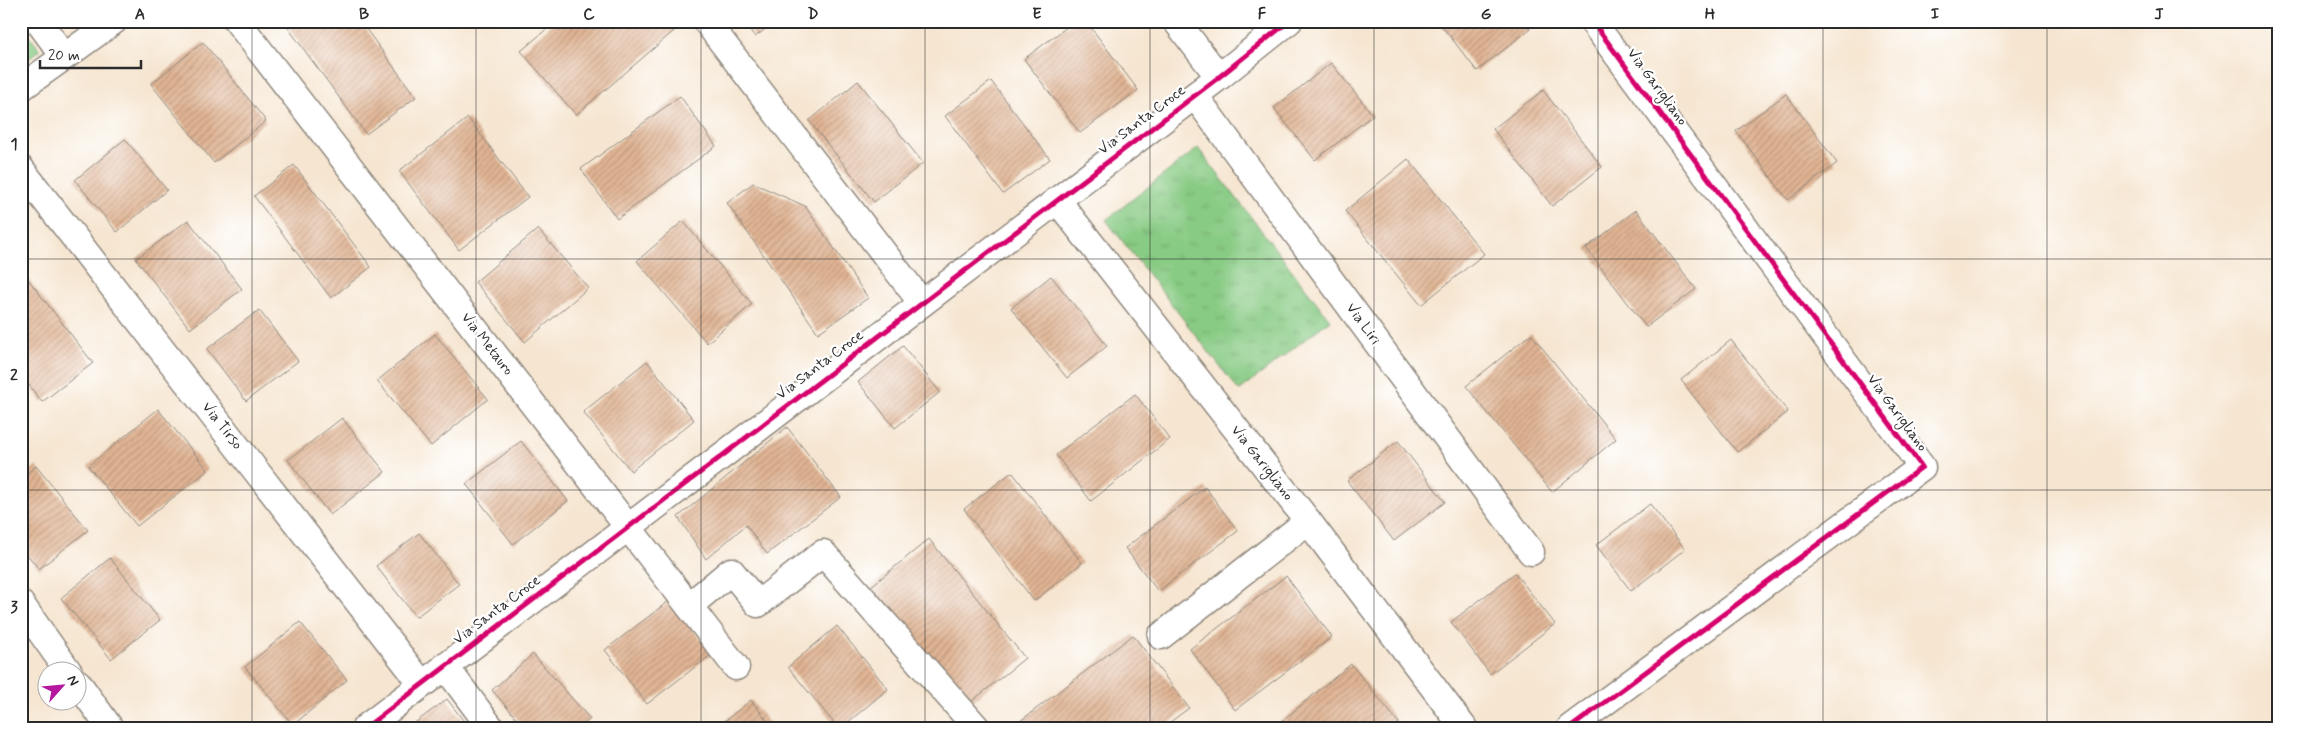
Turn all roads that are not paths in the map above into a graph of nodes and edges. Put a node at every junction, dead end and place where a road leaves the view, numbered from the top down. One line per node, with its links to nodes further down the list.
1 (38, 21): 8 (street)
2 (114, 21): 8 (street)
3 (237, 21): 16 (street, Via Metauro)
4 (706, 21): 14 (street)
5 (1176, 21): 9 (street)
6 (1289, 21): 9 (street, Via Santa Croce)
7 (1592, 21): 31 (street, Via Garigliano)
8 (64, 56): 10 (street)
9 (1219, 78): 11 (street, Via Santa Croce)
10 (21, 88)
11 (1195, 96): 13 (street, Via Santa Croce); 17 (street, Via Liri)
12 (21, 169): 24 (street, Via Tirso)
13 (1057, 200): 14 (street, Via Santa Croce); 15 (street, Via Garigliano)
14 (922, 303): 16 (street, Via Santa Croce)
15 (1308, 521): 20 (street); 30 (street, Via Garigliano)
16 (628, 527): 19 (street, Via Metauro); 22 (street, Via Santa Croce)
17 (1531, 552)
18 (21, 604): 21 (street)
19 (689, 606): 23 (street, Via Metauro); 29 (street)
20 (1161, 636)
21 (63, 662)
22 (445, 666): 24 (street, Via Santa Croce); 28 (street)
23 (736, 667)
24 (422, 684): 27 (street, Via Santa Croce)
25 (88, 697): 26 (street)
26 (110, 728)
27 (365, 728)
28 (491, 728)
29 (977, 728)
30 (1464, 728)
31 (1570, 728)

